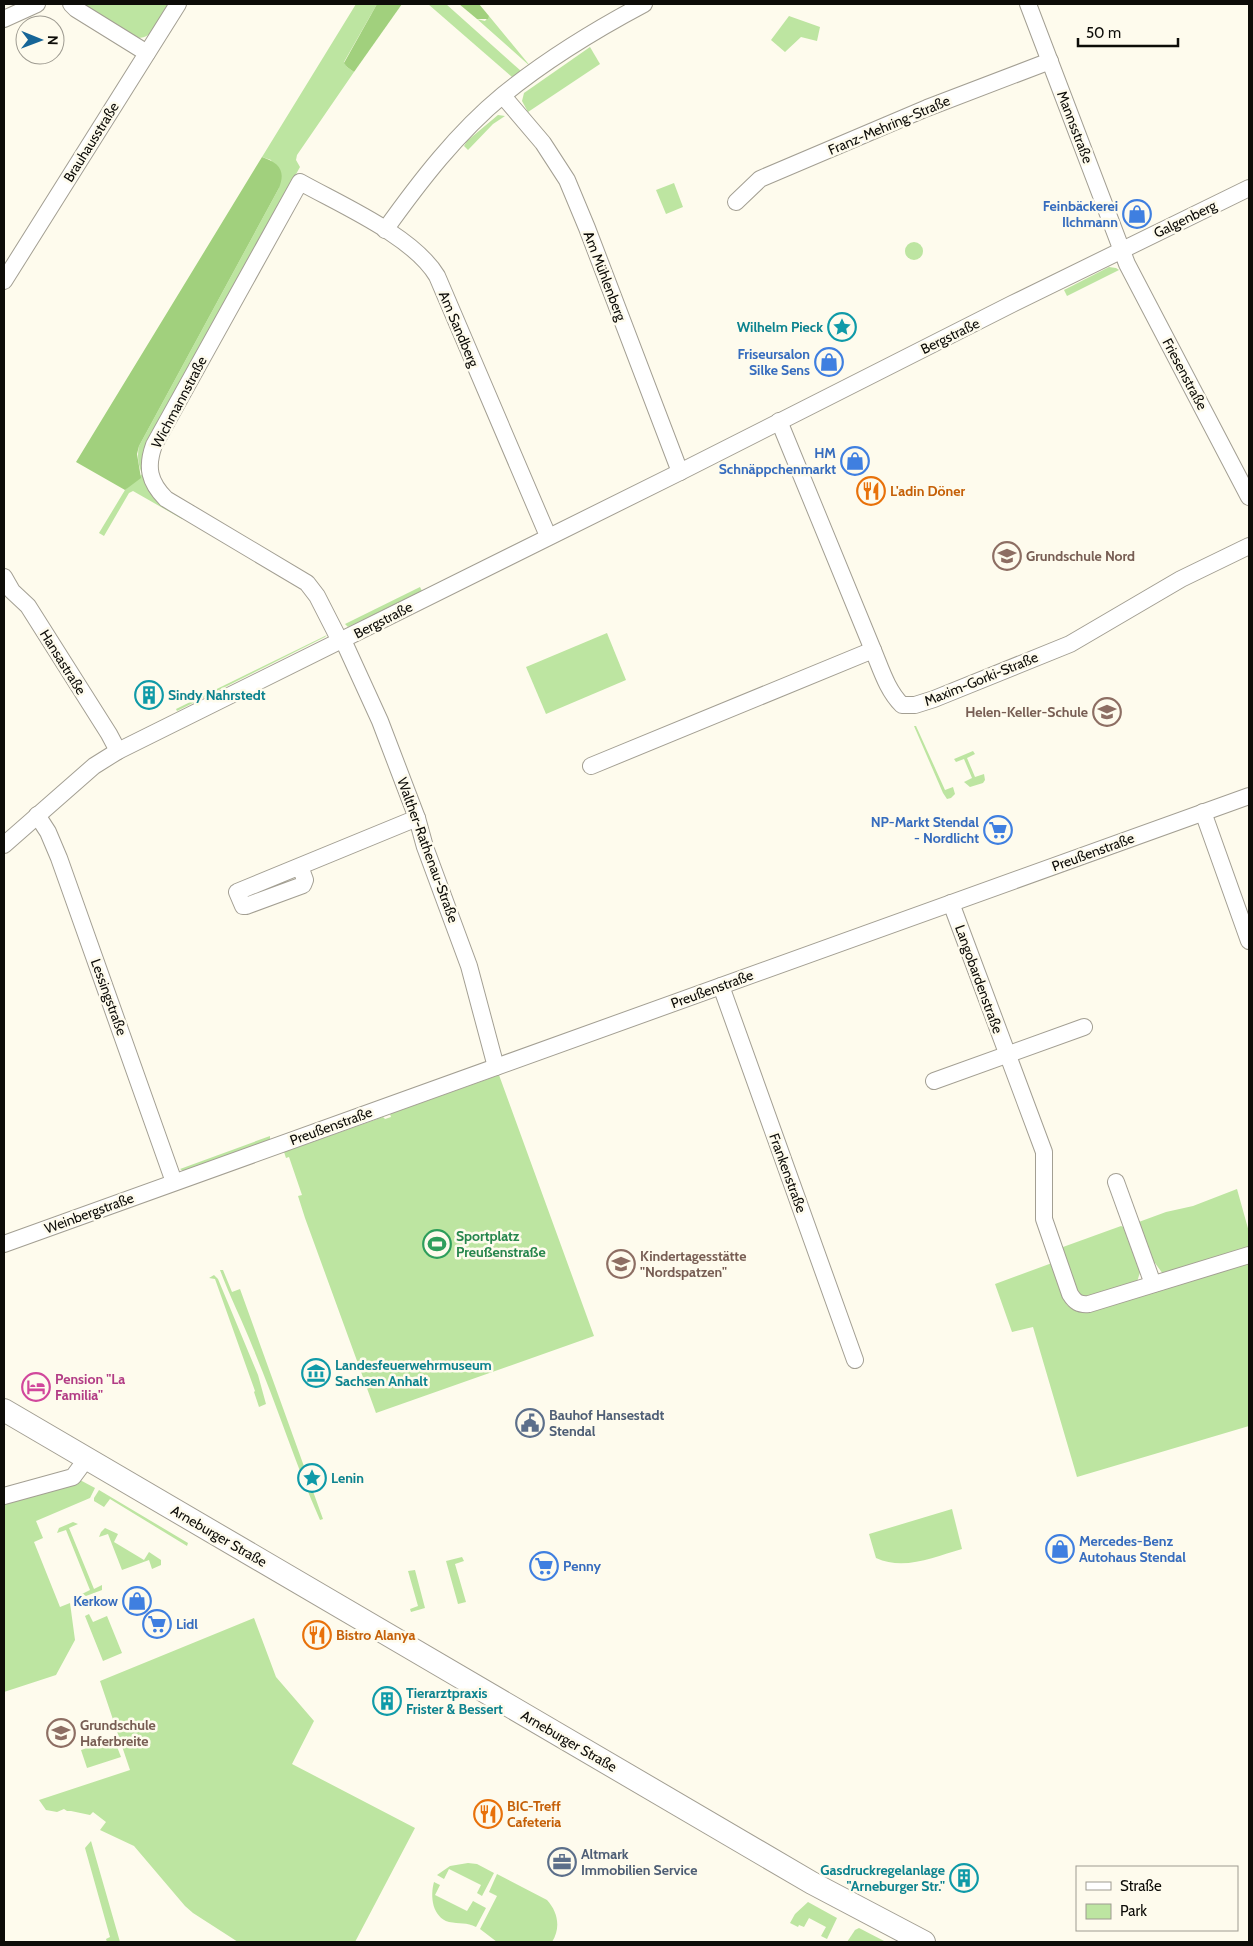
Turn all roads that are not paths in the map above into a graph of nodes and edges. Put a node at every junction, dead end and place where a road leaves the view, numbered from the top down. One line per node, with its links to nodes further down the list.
1 (38, 4): 6 (street)
2 (71, 4): 7 (street)
3 (178, 4): 7 (street, Brauhausstraße)
4 (644, 4): 9 (street)
5 (1028, 4): 8 (street, Mannsstraße)
6 (4, 19)
7 (147, 53): 15 (street, Brauhausstraße)
8 (1050, 61): 12 (street, Franz-Mehring-Straße); 14 (street, Mannsstraße)
9 (503, 96): 13 (street); 17 (street, Am Mühlenberg)
10 (300, 182): 13 (street, Am Sandberg); 22 (street, Wichmannstraße)
11 (1249, 188): 14 (street, Galgenberg)
12 (736, 202)
13 (385, 230): 19 (street, Am Sandberg)
14 (1121, 251): 16 (street, Bergstraße); 18 (street, Friesenstraße)
15 (4, 281)
16 (779, 421): 17 (street, Bergstraße); 23 (street)
17 (680, 472): 19 (street, Bergstraße)
18 (1249, 497)
19 (548, 536): 22 (street, Bergstraße)
20 (1249, 546): 23 (street, Maxim-Gorki-Straße)
21 (4, 578): 24 (street, Hansastraße)
22 (342, 640): 24 (street, Bergstraße); 29 (street, Walther-Rathenau-Straße)
23 (873, 650): 25 (street)
24 (118, 751): 28 (street, Bergstraße)
25 (591, 766)
26 (1249, 796): 27 (street, Preußenstraße)
27 (1204, 812): 32 (street, Preußenstraße); 33 (street)
28 (37, 815): 30 (street, Bergstraße); 39 (street, Lessingstraße)
29 (417, 818): 31 (street); 37 (street, Walther-Rathenau-Straße)
30 (4, 845)
31 (300, 866)
32 (951, 903): 34 (street, Preußenstraße); 36 (street, Langobardenstraße)
33 (1249, 941)
34 (721, 986): 37 (street, Preußenstraße); 44 (street, Frankenstraße)
35 (1084, 1027): 36 (street)
36 (1008, 1054): 38 (street); 43 (street, Langobardenstraße)
37 (496, 1067): 39 (street, Preußenstraße)
38 (934, 1081)
39 (174, 1182): 41 (street, Weinbergstraße)
40 (1116, 1182): 43 (street)
41 (4, 1244)
42 (1249, 1255): 43 (street, Langobardenstraße)
43 (1153, 1284)
44 (855, 1360)
45 (4, 1410): 46 (main road, Arneburger Straße)
46 (87, 1458): 47 (street); 48 (main road, Arneburger Straße)
47 (4, 1496)
48 (924, 1942)

